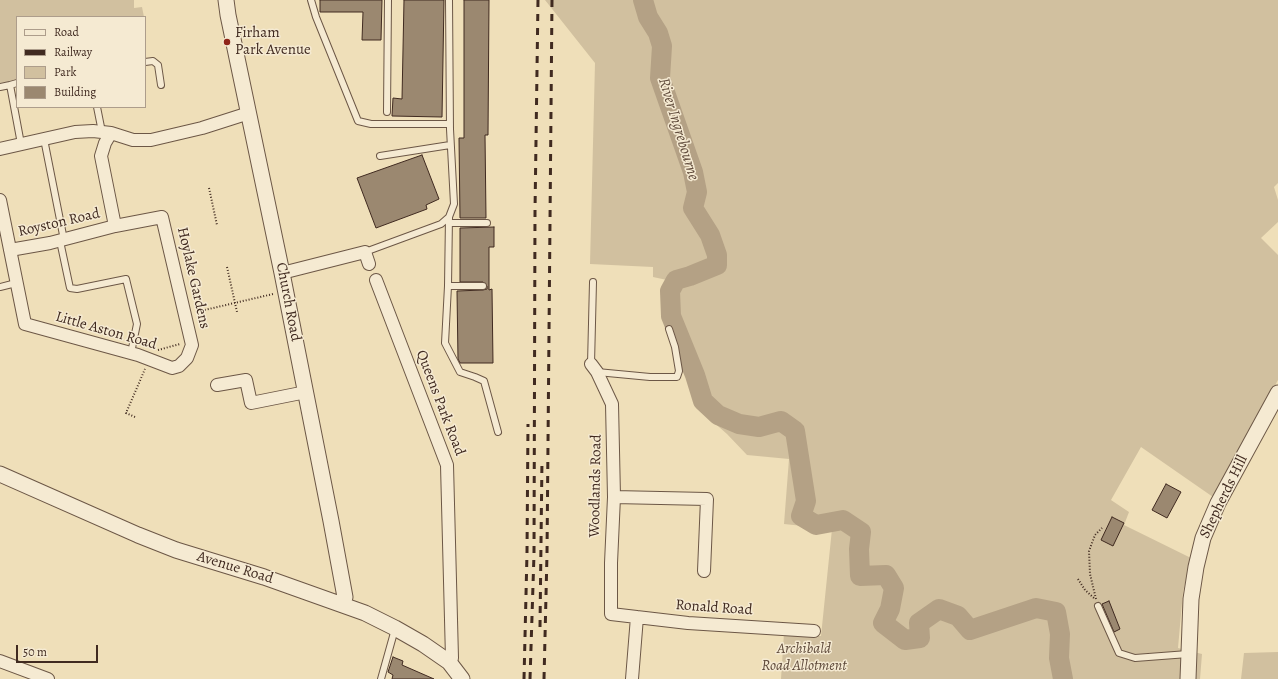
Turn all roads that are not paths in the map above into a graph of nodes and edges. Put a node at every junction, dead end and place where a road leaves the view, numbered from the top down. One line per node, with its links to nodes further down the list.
1 (226, 0): 12 (street, Church Road)
2 (311, 0): 13 (lane)
3 (388, 0): 11 (lane)
4 (449, 0): 13 (lane)
5 (146, 62): 8 (lane)
6 (16, 84): 7 (lane)
7 (10, 85): 9 (lane); 16 (lane)
8 (161, 85)
9 (0, 86)
10 (97, 108): 14 (lane)
11 (387, 112)
12 (249, 113): 14 (street); 28 (street, Church Road)
13 (450, 124): 17 (lane)
14 (106, 132): 15 (street); 23 (street, Royston Road)
15 (44, 139): 16 (street); 24 (lane)
16 (21, 144): 18 (street)
17 (450, 145): 19 (lane); 21 (lane)
18 (0, 149)
19 (380, 156)
20 (0, 200): 25 (street)
21 (449, 220): 22 (lane); 26 (lane); 32 (lane)
22 (487, 223)
23 (114, 226): 24 (street, Royston Road); 37 (street, Hoylake Gardens)
24 (62, 240): 25 (street, Royston Road); 36 (lane)
25 (10, 250): 31 (street)
26 (365, 252): 27 (street); 28 (street)
27 (370, 264)
28 (282, 273): 40 (street, Church Road)
29 (376, 280): 54 (street, Queens Park Road)
30 (593, 282): 38 (lane)
31 (16, 283): 34 (lane); 36 (street, Little Aston Road)
32 (448, 286): 33 (lane); 42 (lane)
33 (483, 286)
34 (0, 287)
35 (669, 329): 38 (lane)
36 (139, 355): 37 (street, Little Aston Road)
37 (179, 366)
38 (594, 368): 44 (street, Woodlands Road)
39 (216, 385): 40 (street)
40 (306, 392): 46 (street, Church Road)
41 (1278, 393): 52 (street, Shepherds Hill)
42 (498, 432)
43 (0, 474): 46 (street, Avenue Road)
44 (614, 497): 45 (street); 48 (street, Woodlands Road)
45 (704, 571)
46 (343, 604): 50 (street, Avenue Road)
47 (1098, 606): 52 (lane)
48 (611, 614): 49 (street, Ronald Road)
49 (637, 617): 51 (street, Ronald Road); 58 (street)
50 (395, 628): 54 (street, Avenue Road); 57 (lane)
51 (814, 631)
52 (1188, 654): 59 (street, Shepherds Hill)
53 (0, 661): 56 (street)
54 (449, 662): 55 (street, Avenue Road)
55 (461, 678)
56 (48, 679)
57 (381, 679)
58 (632, 679)
59 (1188, 679)

